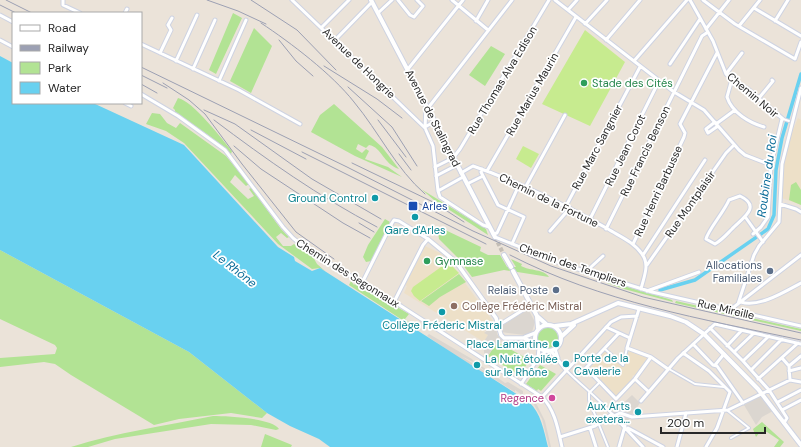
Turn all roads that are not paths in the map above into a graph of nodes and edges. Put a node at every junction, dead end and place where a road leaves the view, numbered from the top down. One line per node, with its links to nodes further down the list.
1 (63, 0): 26 (street)
2 (292, 0): 42 (street, Avenue de Hongrie)
3 (349, 0): 42 (street)
4 (392, 0): 28 (street)
5 (417, 0): 21 (street)
6 (452, 0): 22 (street)
7 (463, 0): 22 (street)
8 (488, 0): 38 (street)
9 (512, 0): 43 (street)
10 (549, 0): 84 (street, Rue Thomas Alva Edison)
11 (555, 0): 25 (street)
12 (577, 0): 25 (street)
13 (607, 0): 40 (street)
14 (640, 0): 48 (street)
15 (689, 0): 34 (street, Chemin Noir); 56 (street)
16 (703, 0): 29 (street)
17 (729, 0): 29 (street, Rue Francis Benson)
18 (760, 0): 23 (street)
19 (788, 0): 39 (street)
20 (372, 1): 28 (main road, Avenue de Stalingrad); 47 (street)
21 (401, 1)
22 (459, 5): 38 (street); 60 (street)
23 (754, 8): 39 (street); 41 (street)
24 (127, 9): 27 (street)
25 (568, 10): 32 (street)
26 (78, 12)
27 (126, 12)
28 (378, 13): 60 (main road, Avenue de Stalingrad)
29 (720, 13): 41 (street); 44 (street, Rue Francis Benson)
30 (0, 15): 37 (street)
31 (197, 15): 55 (street)
32 (576, 17): 40 (street); 90 (street, Rue Marius Maurin)
33 (172, 18): 52 (street)
34 (700, 19): 44 (street, Chemin Noir); 57 (street)
35 (215, 20): 59 (street)
36 (246, 20): 64 (street)
37 (12, 21)
38 (476, 21): 43 (street)
39 (775, 21): 45 (street)
40 (586, 24): 48 (street)
41 (739, 26): 49 (street)
42 (322, 28): 47 (street, Avenue de Hongrie)
43 (488, 30): 73 (street)
44 (707, 31): 53 (street, Chemin Noir); 67 (street, Rue Francis Benson)
45 (801, 36)
46 (0, 40): 51 (street)
47 (335, 40): 82 (street, Avenue de Hongrie)
48 (606, 40): 56 (street)
49 (801, 42)
50 (142, 44): 52 (street)
51 (12, 46)
52 (160, 53): 55 (street)
53 (717, 53): 61 (street, Chemin Noir); 70 (street, Rue Henri Barbusse)
54 (742, 53): 61 (street)
55 (176, 61): 59 (street)
56 (634, 61): 58 (street)
57 (670, 64)
58 (640, 67): 65 (street); 99 (street, Rue Marc Sangnier)
59 (193, 69): 64 (street)
60 (408, 69): 73 (main road, Avenue de Stalingrad)
61 (726, 74): 62 (street, Chemin Noir)
62 (732, 79): 69 (street, Chemin Noir); 74 (street)
63 (772, 80): 69 (street)
64 (219, 81): 78 (street)
65 (659, 81): 67 (street); 103 (street, Rue Jean Corot)
66 (801, 88): 98 (street)
67 (674, 92): 70 (street); 105 (street, Rue Francis Benson)
68 (142, 95): 120 (street, Chemin des Segonnaux)
69 (759, 98): 76 (street, Chemin Noir)
70 (691, 102): 79 (street); 112 (street, Rue Henri Barbusse)
71 (127, 104): 72 (street)
72 (131, 106)
73 (427, 106): 80 (main road, Avenue de Stalingrad); 82 (street)
74 (735, 110): 79 (street); 81 (street)
75 (565, 115): 96 (street)
76 (782, 119): 77 (street, Chemin Noir); 87 (street)
77 (790, 121)
78 (300, 124)
79 (716, 124): 83 (street)
80 (437, 126): 82 (street); 84 (main road, Avenue de Stalingrad)
81 (764, 127)
82 (425, 128): 88 (street, Avenue de Hongrie)
83 (734, 145): 87 (street); 117 (street, Rue Montplaisir)
84 (453, 158): 86 (main road, Avenue de Stalingrad); 88 (street)
85 (705, 160): 114 (street)
86 (457, 165): 91 (main road, Avenue de Stalingrad); 92 (street)
87 (771, 165): 107 (street)
88 (435, 166): 92 (street, Avenue de Hongrie)
89 (482, 169): 90 (street, Chemin de la Fortune); 91 (street, Chemin de la Fortune); 93 (street)
90 (487, 171): 95 (street, Chemin de la Fortune)
91 (462, 175): 94 (main road, Avenue de Stalingrad); 97 (street, Chemin de la Fortune)
92 (436, 176): 97 (street, Avenue de Hongrie)
93 (483, 176): 94 (street); 100 (street)
94 (467, 184): 104 (main road, Avenue de Stalingrad)
95 (518, 185): 96 (street, Chemin de la Fortune); 100 (street)
96 (525, 188): 99 (street, Chemin de la Fortune)
97 (438, 191): 104 (street)
98 (780, 204): 101 (street); 110 (street)
99 (568, 207): 103 (street, Chemin de la Fortune); 106 (street, Rue Marc Sangnier)
100 (508, 209): 108 (street); 111 (street)
101 (801, 212)
102 (746, 218): 102 (street); 107 (street)
103 (590, 219): 105 (street, Chemin de la Fortune)
104 (489, 227): 108 (main road, Avenue de Stalingrad)
105 (606, 229): 112 (street, Chemin de la Fortune)
106 (550, 231)
107 (755, 233): 110 (street)
108 (494, 236): 111 (street, Chemin des Templiers)
109 (428, 240): 120 (street); 125 (street); 134 (street)
110 (762, 241): 126 (street)
111 (512, 244): 118 (street, Chemin des Templiers)
112 (633, 244): 114 (street, Chemin de la Fortune)
113 (504, 255): 127 (main road)
114 (643, 255): 117 (street, Chemin de la Fortune)
115 (801, 255): 126 (street)
116 (603, 256): 118 (street)
117 (647, 265): 122 (street)
118 (589, 272): 122 (street, Chemin des Templiers)
119 (699, 272): 123 (street)
120 (362, 283): 125 (street, Chemin des Segonnaux)
121 (801, 283): 126 (street)
122 (641, 289): 123 (street, Chemin des Templiers)
123 (647, 291): 124 (street, Chemin des Templiers)
124 (652, 292): 129 (street, Rue Mireille)
125 (394, 302): 180 (street, Chemin des Segonnaux)
126 (740, 303): 129 (street)
127 (531, 305): 130 (main road); 134 (street)
128 (639, 309): 131 (street); 132 (main road); 144 (main road)
129 (730, 310): 136 (street, Rue Mireille)
130 (537, 316): 133 (main road); 138 (main road)
131 (637, 316): 137 (street); 148 (street)
132 (579, 321): 135 (main road); 146 (main road)
133 (546, 324): 135 (main road); 138 (main road)
134 (499, 325): 147 (street)
135 (555, 326): 146 (main road)
136 (801, 326)
137 (606, 327): 142 (street); 172 (street)
138 (538, 328): 141 (main road)
139 (710, 328): 140 (street); 144 (street); 153 (street)
140 (742, 330): 143 (street); 153 (street)
141 (535, 333): 147 (street); 151 (main road)
142 (619, 333): 148 (street); 157 (street)
143 (754, 333): 145 (street); 159 (street)
144 (704, 334): 152 (street); 161 (main road)
145 (769, 336): 149 (street); 167 (street)
146 (561, 337): 156 (main road)
147 (524, 338): 151 (street)
148 (630, 338): 155 (street)
149 (782, 339): 150 (street); 173 (street)
150 (799, 343): 164 (street)
151 (536, 344): 154 (main road)
152 (693, 344): 160 (street); 168 (street)
153 (727, 346): 159 (street)
154 (539, 348): 158 (main road); 165 (street)
155 (627, 348): 157 (street); 163 (street)
156 (555, 349): 158 (main road); 166 (street)
157 (605, 349): 178 (street)
158 (548, 351): 165 (street); 166 (street)
159 (734, 352): 167 (street)
160 (683, 353): 170 (street); 181 (street)
161 (724, 354): 168 (street); 186 (main road)
162 (801, 356): 169 (street)
163 (651, 357): 170 (street); 175 (street)
164 (782, 358): 169 (street); 176 (street)
165 (537, 360): 180 (street)
166 (558, 360): 172 (street)
167 (743, 361): 173 (street)
168 (715, 365): 191 (street)
169 (789, 366): 174 (street)
170 (668, 368): 181 (street); 184 (street)
171 (801, 368): 174 (street)
172 (566, 370): 185 (street); 187 (street)
173 (751, 370): 176 (street)
174 (789, 370): 177 (street)
175 (635, 379): 178 (street); 184 (street)
176 (758, 379): 182 (street)
177 (790, 380): 179 (street); 182 (street)
178 (600, 382): 185 (street)
179 (801, 382)
180 (521, 384): 187 (street, Chemin des Segonnaux)
181 (725, 387): 192 (street)
182 (769, 390): 186 (street); 190 (street)
183 (801, 390): 190 (street)
184 (649, 392): 189 (street)
185 (589, 393): 196 (street); 198 (street)
186 (762, 394): 191 (street); 197 (main road)
187 (542, 397): 201 (street)
188 (801, 400): 194 (street)
189 (641, 402)
190 (778, 402): 194 (street)
191 (743, 403): 193 (street)
192 (723, 410): 193 (street); 195 (street); 211 (street)
193 (728, 410): 202 (street)
194 (782, 410): 197 (street)
195 (686, 413): 196 (street); 210 (street)
196 (613, 415): 198 (street); 199 (street)
197 (784, 423): 203 (main road)
198 (599, 424): 200 (street); 206 (street)
199 (625, 426): 207 (street); 208 (street); 209 (street)
200 (590, 428): 201 (street); 205 (street)
201 (560, 437): 204 (street)
202 (731, 438)
203 (801, 445)
204 (562, 447)
205 (596, 447)
206 (608, 447)
207 (618, 447)
208 (643, 447)
209 (663, 447)
210 (677, 447)
211 (706, 447)

